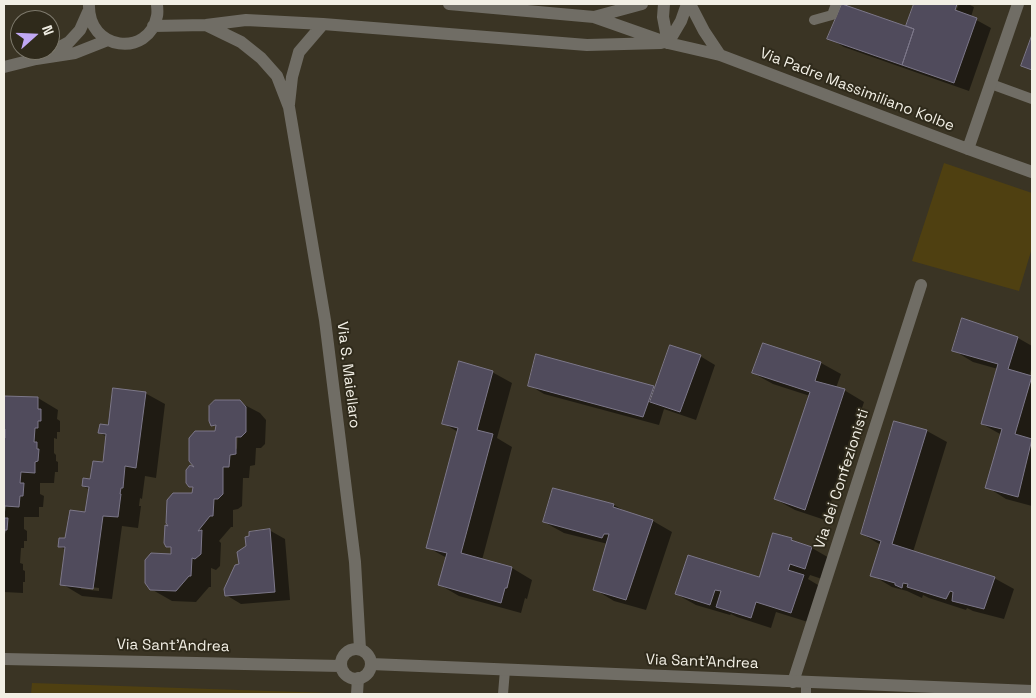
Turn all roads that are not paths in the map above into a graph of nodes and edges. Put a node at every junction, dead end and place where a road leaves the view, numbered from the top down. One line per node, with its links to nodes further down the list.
1 (157, 4): 13 (street)
2 (449, 4): 9 (street, Via Padre Massimiliano Kolbe)
3 (642, 4): 9 (street)
4 (664, 4): 15 (street)
5 (689, 4): 15 (street); 17 (street)
6 (836, 4): 10 (lane)
7 (1018, 4): 21 (street)
8 (89, 8): 14 (street); 16 (street)
9 (594, 17): 15 (street, Via Padre Massimiliano Kolbe)
10 (814, 20)
11 (323, 24): 12 (street, Via Padre Massimiliano Kolbe); 15 (street, Via Padre Massimiliano Kolbe); 23 (street, Via S. Maiellaro)
12 (206, 25): 13 (street, Via Padre Massimiliano Kolbe); 23 (street, Via S. Maiellaro)
13 (153, 26): 14 (street)
14 (108, 40): 18 (street)
15 (668, 43): 17 (street, Via Padre Massimiliano Kolbe)
16 (60, 47)
17 (720, 55): 24 (street, Via Padre Massimiliano Kolbe)
18 (60, 56)
19 (36, 60): 20 (street)
20 (4, 67)
21 (990, 84): 22 (lane); 24 (street)
22 (1032, 99)
23 (289, 107): 27 (street, Via S. Maiellaro)
24 (968, 149): 25 (street, Via Padre Massimiliano Kolbe)
25 (1032, 172)
26 (921, 285): 33 (street, Via dei Confezionisti)
27 (360, 649): 29 (street); 30 (street)
28 (4, 659): 30 (street, Via Sant'Andrea)
29 (371, 664): 31 (street, Via Sant'Andrea); 32 (street)
30 (341, 666): 32 (street)
31 (505, 670): 33 (street, Via Sant'Andrea); 38 (lane)
32 (358, 678): 37 (street)
33 (793, 682): 34 (street, Via Sant'Andrea)
34 (806, 688): 35 (street, Via Sant'Andrea)
35 (1000, 692): 36 (street, Via Sant'Andrea)
36 (1032, 692)
37 (357, 694)
38 (504, 694)

